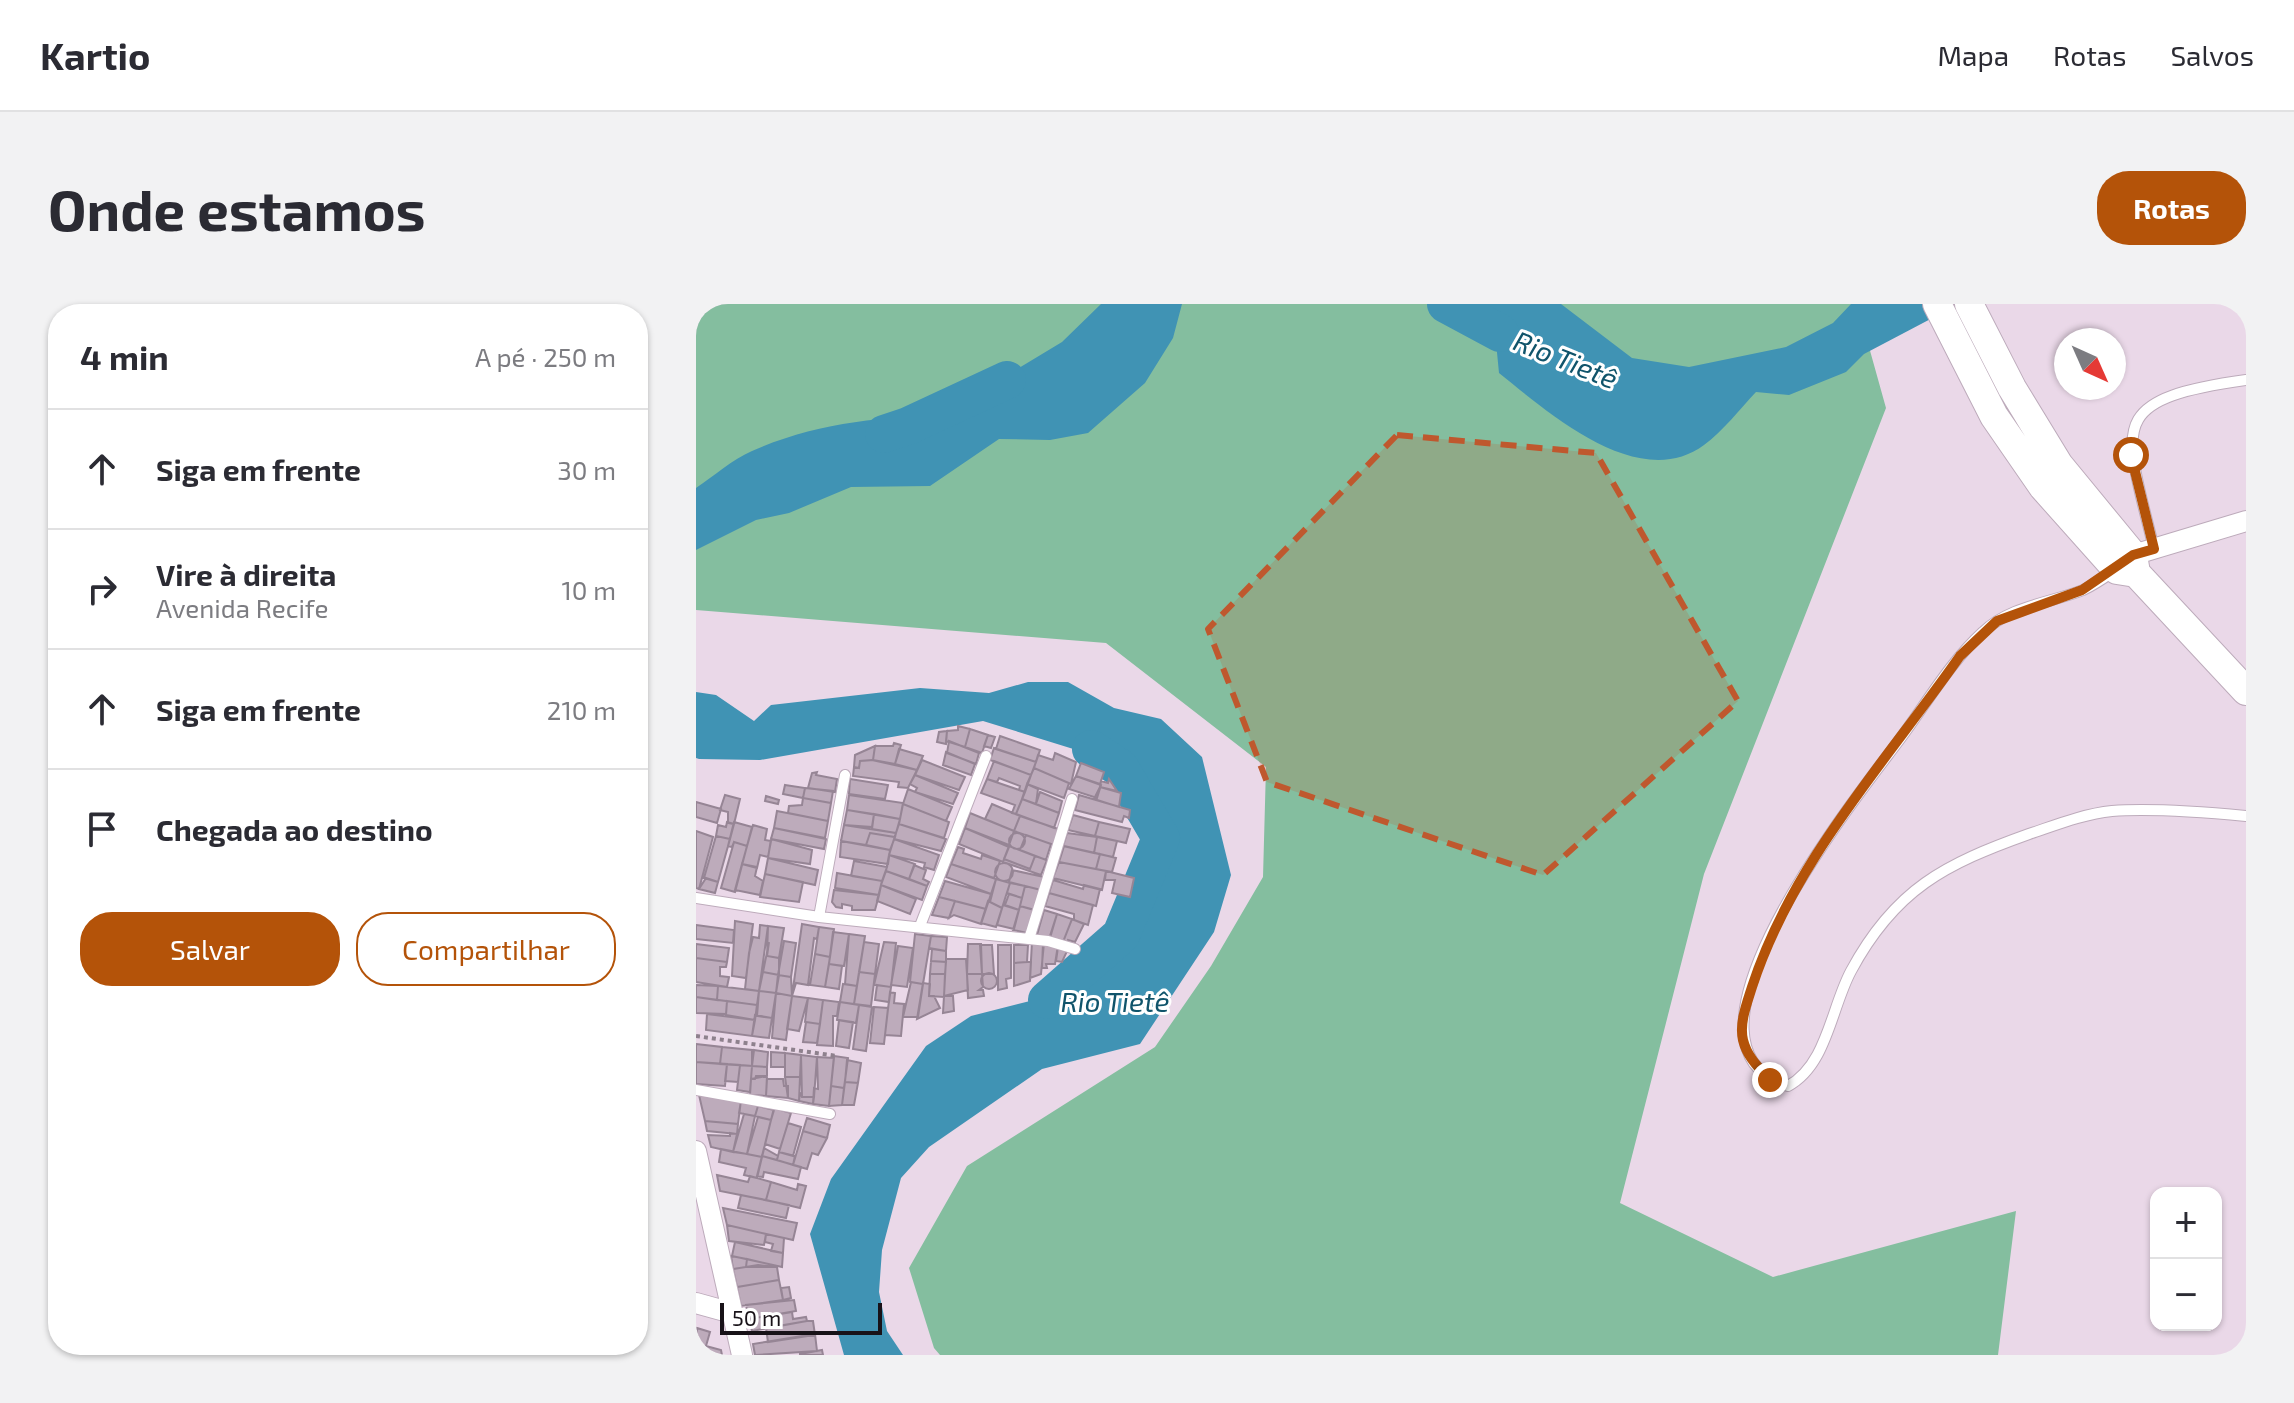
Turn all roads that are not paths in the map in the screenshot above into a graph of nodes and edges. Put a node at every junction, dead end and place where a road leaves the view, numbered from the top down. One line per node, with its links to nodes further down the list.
1 (1937, 304): 5 (main road)
2 (1969, 304): 5 (main road)
3 (2246, 380): 5 (lane)
4 (2246, 521): 5 (street)
5 (2135, 562): 6 (main road); 10 (lane)
6 (2246, 691)
7 (986, 756): 13 (lane)
8 (845, 775): 12 (lane)
9 (1072, 799): 14 (lane)
10 (2246, 816)
11 (696, 898): 12 (lane)
12 (819, 917): 13 (lane)
13 (920, 926): 14 (lane)
14 (1029, 939): 15 (lane)
15 (1075, 949)
16 (696, 1090): 17 (lane)
17 (830, 1114)
18 (696, 1151): 20 (street)
19 (696, 1303): 20 (street)
20 (732, 1313): 21 (street)
21 (742, 1355)

